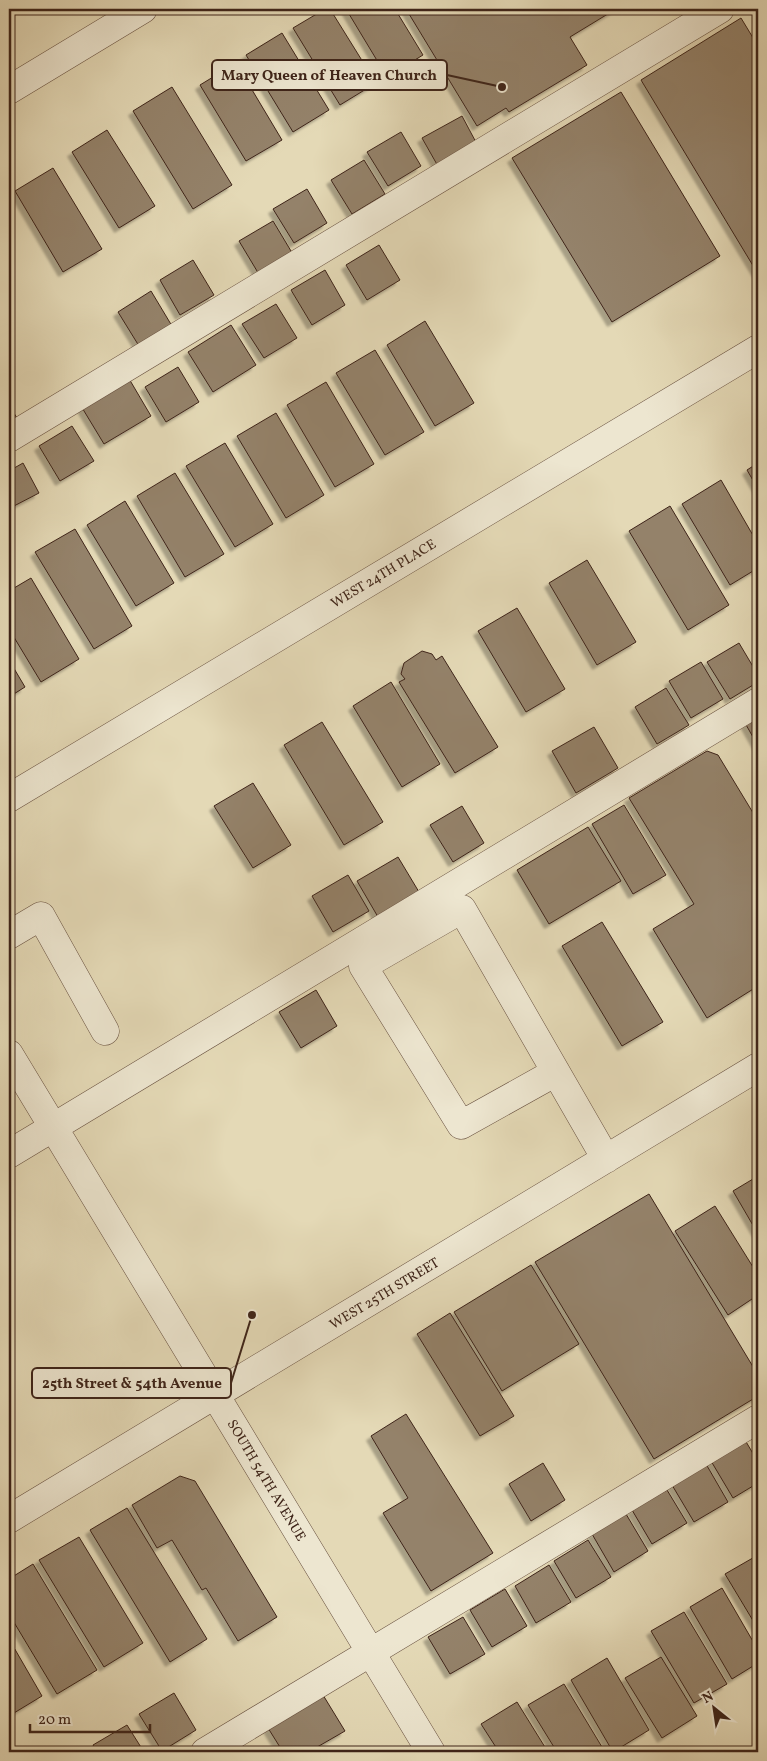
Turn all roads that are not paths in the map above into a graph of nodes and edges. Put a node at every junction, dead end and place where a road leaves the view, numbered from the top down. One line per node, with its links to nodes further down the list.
1 (143, 9): 3 (street)
2 (720, 9): 5 (street)
3 (9, 90)
4 (758, 349): 7 (street, WEST 24TH PLACE)
5 (9, 438)
6 (758, 702): 13 (street)
7 (9, 798)
8 (9, 935): 9 (street)
9 (105, 1031)
10 (9, 1054): 13 (street, SOUTH 54TH AVENUE)
11 (758, 1066): 15 (street, WEST 25TH STREET)
12 (556, 1072): 12 (street); 15 (street)
13 (53, 1127): 14 (street); 16 (street, SOUTH 54TH AVENUE)
14 (9, 1154)
15 (606, 1158): 16 (street, WEST 25TH STREET)
16 (215, 1395): 18 (street, WEST 25TH STREET); 19 (street, SOUTH 54TH AVENUE)
17 (758, 1419): 19 (street)
18 (9, 1519)
19 (371, 1652): 20 (street); 21 (street, SOUTH 54TH AVENUE)
20 (205, 1752)
21 (431, 1752)

